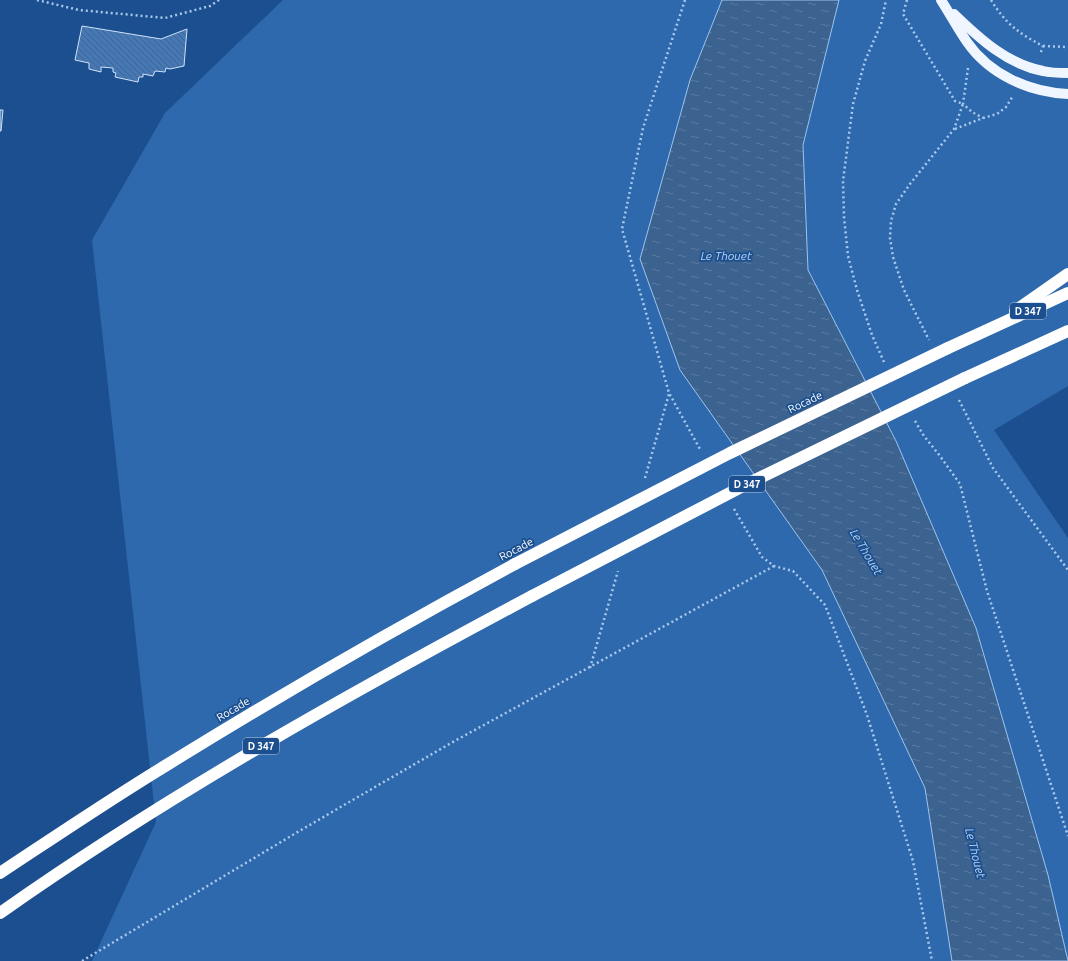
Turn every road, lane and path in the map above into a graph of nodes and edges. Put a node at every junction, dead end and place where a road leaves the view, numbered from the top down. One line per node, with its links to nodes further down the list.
1 (37, 0): 2 (path)
2 (219, 0)
3 (886, 0): 18 (path)
4 (907, 0): 11 (path)
5 (942, 2): 6 (main road); 9 (main road)
6 (968, 43): 10 (main road); 11 (path)
7 (1043, 46): 8 (path)
8 (1068, 47)
9 (1068, 73)
10 (1068, 94)
11 (963, 104): 12 (path); 13 (path)
12 (983, 118)
13 (954, 129)
14 (1068, 274): 16 (highway)
15 (1068, 293): 16 (highway, Rocade / D 347)
16 (989, 328): 22 (highway, Rocade / D 347, bridge)
17 (1068, 331): 23 (highway, D 347, bridge)
18 (885, 363)
19 (913, 417): 21 (path)
20 (774, 566): 24 (path)
21 (1068, 836)
22 (0, 873)
23 (0, 913)
24 (82, 961)

